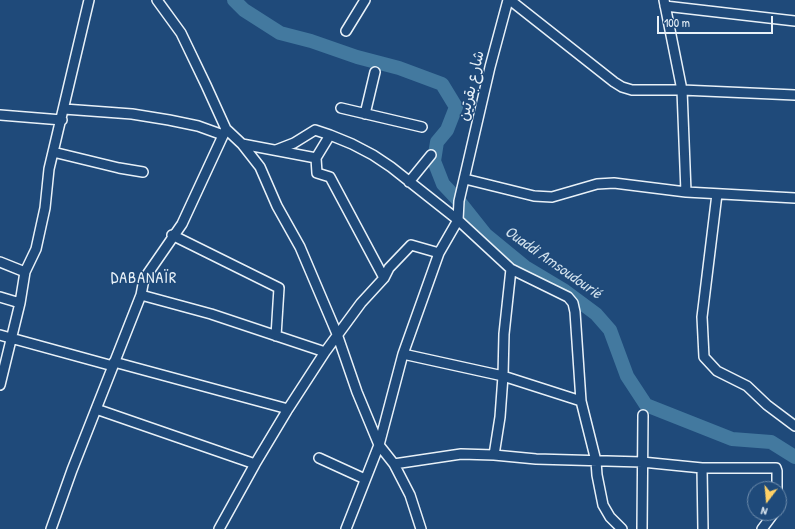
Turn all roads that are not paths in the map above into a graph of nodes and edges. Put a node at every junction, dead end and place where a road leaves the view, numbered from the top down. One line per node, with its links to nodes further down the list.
1 (89, 0): 11 (street)
2 (157, 0): 17 (street)
3 (365, 0): 7 (street)
4 (509, 0): 9 (street); 25 (street, شارع بقرتين)
5 (665, 3): 6 (street); 9 (street)
6 (795, 21)
7 (346, 31)
8 (375, 72): 13 (street)
9 (682, 90): 10 (street); 27 (street)
10 (795, 95)
11 (64, 108): 15 (street); 17 (street)
12 (341, 108): 13 (street)
13 (365, 114): 16 (street)
14 (0, 115): 15 (street)
15 (62, 120): 21 (street)
16 (422, 127)
17 (224, 132): 19 (street); 31 (street)
18 (330, 135): 20 (street); 23 (street); 26 (street)
19 (242, 144): 20 (street); 40 (street)
20 (276, 150): 23 (street)
21 (53, 152): 24 (street); 35 (street)
22 (431, 155): 26 (street)
23 (316, 158): 36 (street)
24 (143, 172)
25 (465, 179): 27 (street); 30 (street, شارع بقرتين)
26 (409, 182): 30 (street)
27 (686, 192): 28 (street)
28 (717, 194): 29 (street); 53 (street)
29 (795, 198)
30 (458, 220): 32 (street); 34 (street)
31 (172, 235): 37 (street); 42 (street)
32 (439, 253): 36 (street); 45 (street)
33 (0, 262): 35 (street)
34 (511, 270): 47 (street); 49 (street)
35 (25, 272): 39 (street)
36 (384, 278): 40 (street)
37 (141, 295): 42 (street); 46 (street)
38 (0, 297): 39 (street)
39 (20, 303): 43 (street)
40 (337, 334): 44 (street); 54 (street)
41 (0, 335): 43 (street)
42 (276, 336): 44 (street)
43 (12, 338): 46 (street); 48 (street)
44 (325, 352): 51 (street)
45 (403, 354): 47 (street); 54 (street)
46 (114, 364): 50 (street); 51 (street)
47 (503, 376): 49 (street); 55 (street)
48 (0, 385)
49 (581, 401): 57 (street)
50 (96, 409): 59 (street); 64 (street)
51 (288, 409): 59 (street)
52 (643, 415): 58 (street)
53 (795, 426)
54 (379, 444): 60 (street); 62 (street)
55 (494, 455): 57 (street); 60 (street)
56 (319, 458): 62 (street)
57 (596, 461): 58 (street); 68 (street)
58 (642, 462): 61 (street); 69 (street)
59 (255, 464): 65 (street)
60 (394, 464): 67 (street)
61 (702, 468): 63 (street); 70 (street)
62 (364, 479): 66 (street)
63 (777, 481)
64 (51, 529)
65 (219, 529)
66 (346, 529)
67 (421, 529)
68 (622, 529)
69 (642, 529)
70 (703, 529)

